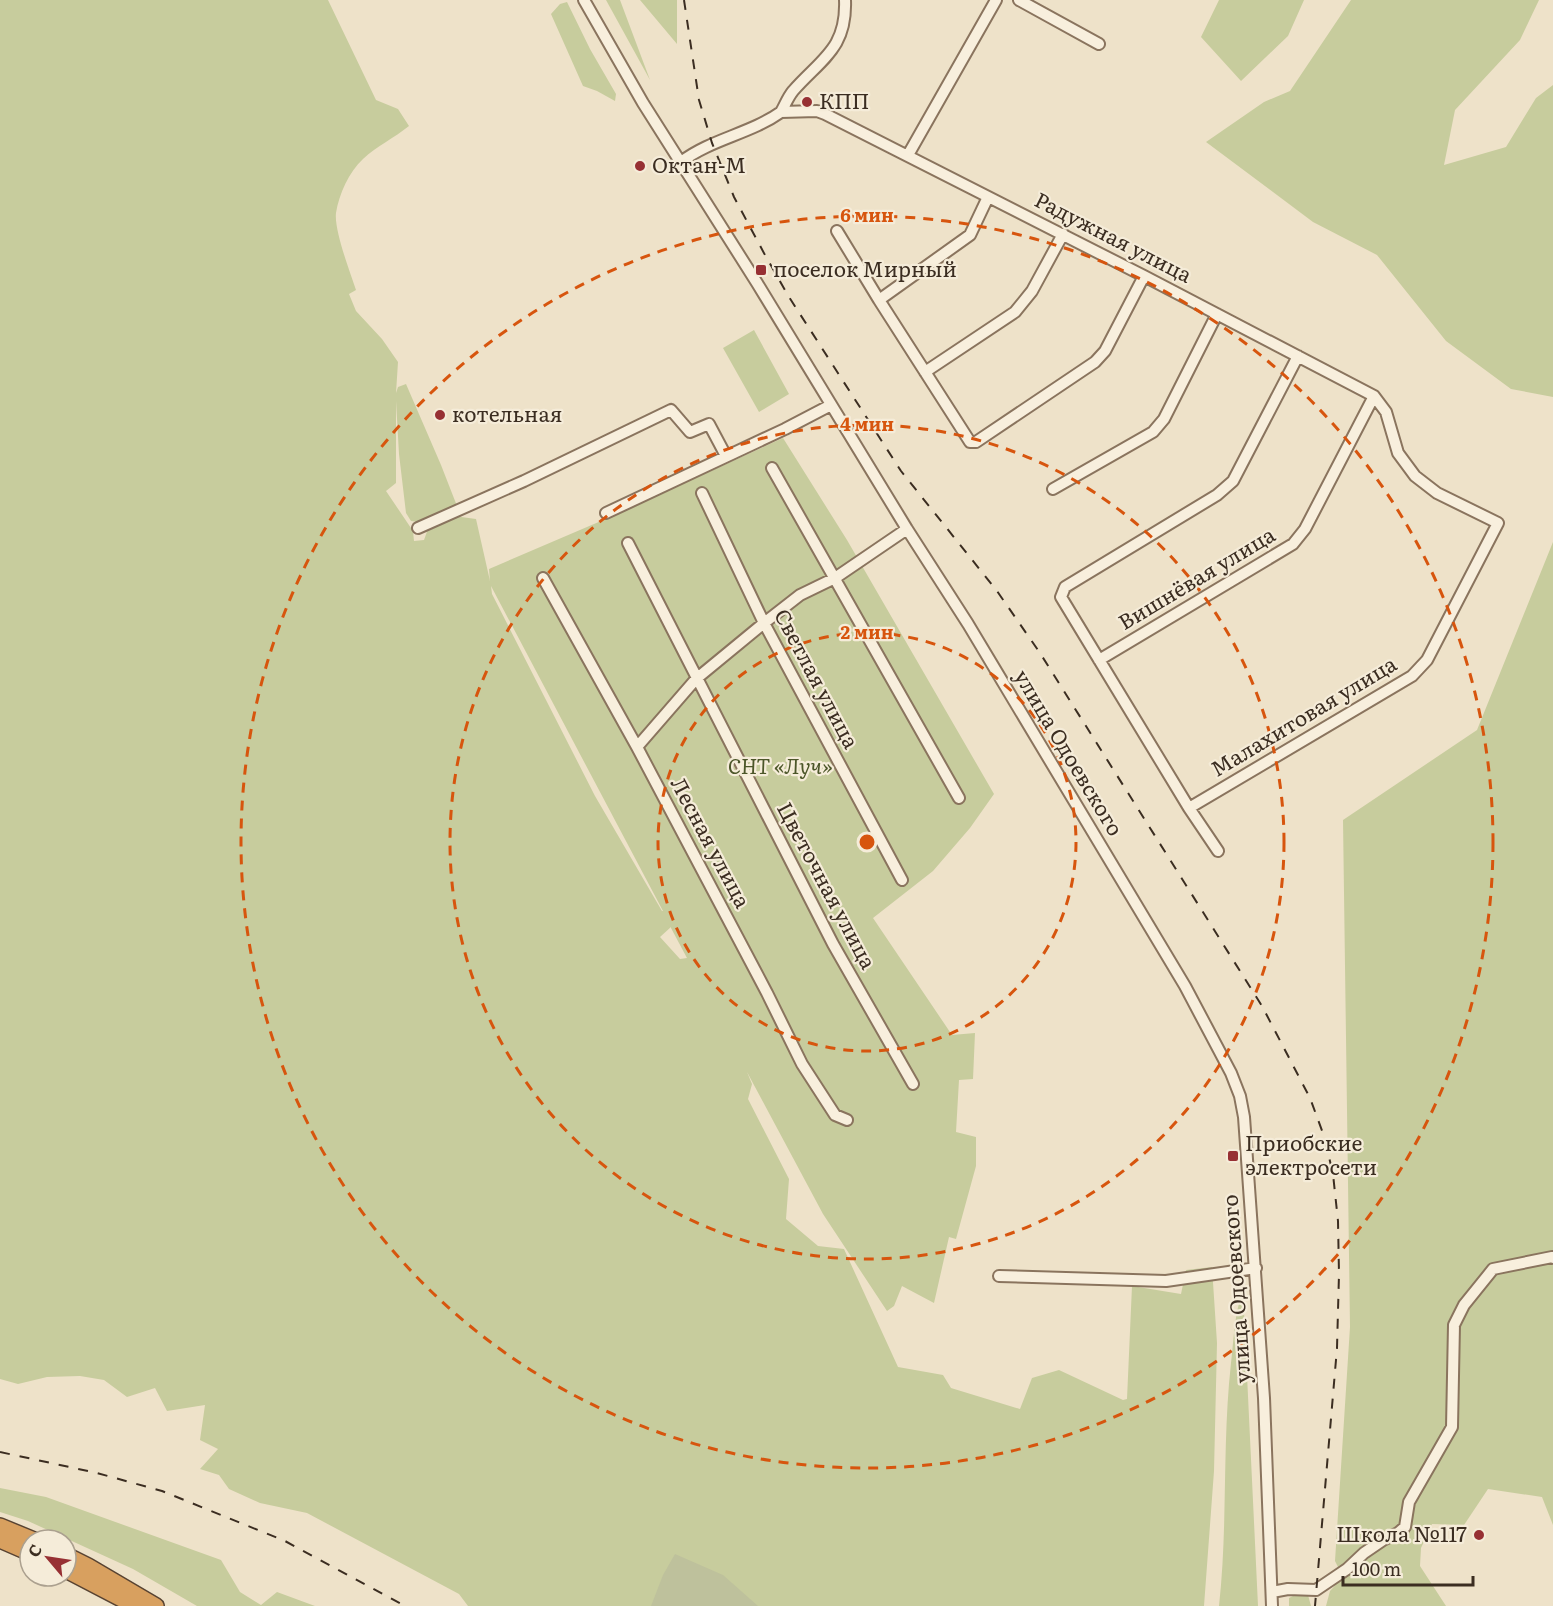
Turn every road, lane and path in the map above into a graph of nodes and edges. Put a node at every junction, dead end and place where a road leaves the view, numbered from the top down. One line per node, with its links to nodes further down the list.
1 (584, 0): 8 (street, улица Одоевского)
2 (845, 0): 6 (street)
3 (996, 0): 7 (street)
4 (1018, 0): 5 (street)
5 (1099, 44)
6 (781, 112): 7 (street, Радужная улица); 8 (street)
7 (908, 155): 9 (street, Радужная улица)
8 (681, 162): 18 (street, улица Одоевского)
9 (988, 197): 11 (street, Радужная улица); 13 (street)
10 (837, 231): 13 (street)
11 (1063, 234): 12 (street, Радужная улица); 16 (street)
12 (1144, 276): 14 (street, Радужная улица); 16 (street)
13 (879, 300): 16 (street)
14 (1217, 314): 15 (street, Радужная улица); 21 (street)
15 (1298, 356): 17 (street, Радужная улица); 30 (street)
16 (925, 372)
17 (1374, 396): 30 (street, Вишнёвая улица); 34 (street, Малахитовая улица)
18 (831, 405): 19 (street); 25 (street, улица Одоевского)
19 (726, 456): 23 (street); 24 (street)
20 (772, 468): 28 (street)
21 (1053, 489)
22 (702, 493): 29 (street, Светлая улица)
23 (606, 513)
24 (418, 528)
25 (907, 529): 28 (street); 40 (street, улица Одоевского)
26 (628, 543): 31 (street, Цветочная улица)
27 (543, 578): 32 (street, Лесная улица)
28 (835, 578): 29 (street); 33 (street)
29 (764, 623): 31 (street); 36 (street, Светлая улица)
30 (1099, 660): 34 (street)
31 (696, 679): 32 (street); 37 (street, Цветочная улица)
32 (637, 747): 38 (street, Лесная улица)
33 (959, 798)
34 (1189, 808): 35 (street)
35 (1218, 851)
36 (902, 880)
37 (913, 1084)
38 (847, 1120)
39 (1553, 1258): 48 (street)
40 (1256, 1268): 41 (street); 48 (street, улица Одоевского)
41 (999, 1276)
42 (0, 1526): 43 (highway)
43 (18, 1533)
44 (0, 1540): 45 (highway)
45 (18, 1548)
46 (78, 1564): 49 (highway)
47 (78, 1576): 49 (highway)
48 (1272, 1592): 50 (street, улица Одоевского)
49 (138, 1604)
50 (1272, 1606)

